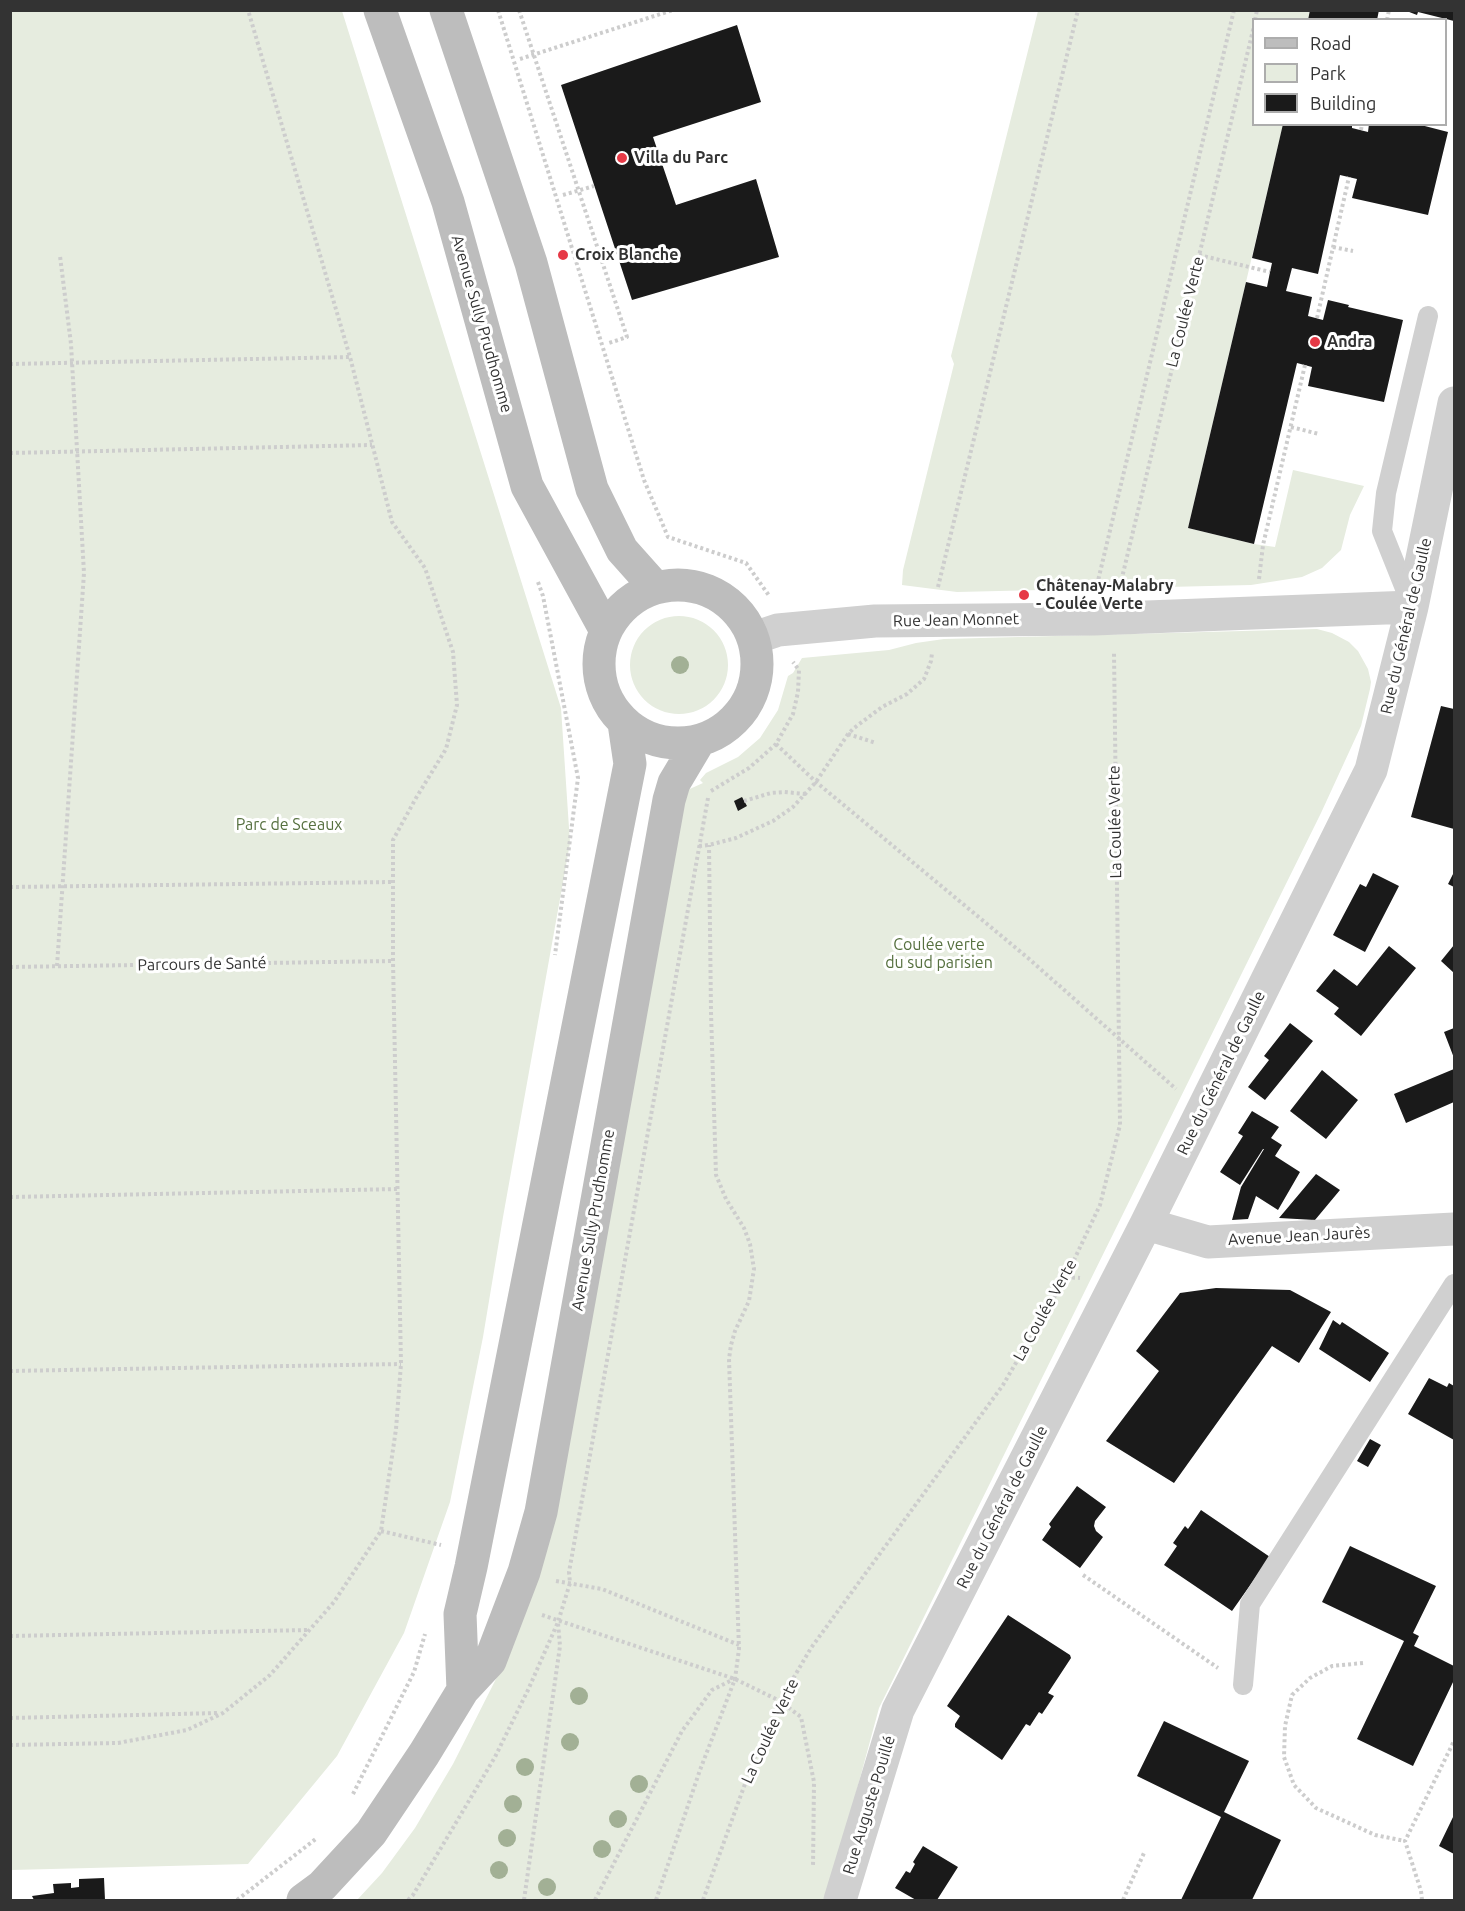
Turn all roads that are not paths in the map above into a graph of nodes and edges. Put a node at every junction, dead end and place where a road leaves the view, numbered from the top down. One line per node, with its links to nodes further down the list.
1 (380, 10): 7 (main road, Avenue Sully Prudhomme)
2 (446, 10): 5 (main road)
3 (1428, 316): 6 (lane)
4 (1455, 403): 6 (street, Rue du Général de Gaulle)
5 (655, 587): 7 (main road); 8 (main road)
6 (1412, 607): 8 (street, Rue Jean Monnet); 11 (street, Rue du Général de Gaulle)
7 (605, 628): 9 (main road)
8 (754, 638): 10 (main road)
9 (624, 723): 10 (main road); 15 (main road)
10 (699, 741): 15 (main road, Avenue Sully Prudhomme)
11 (1146, 1224): 12 (street, Avenue Jean Jaurès); 16 (street, Rue du Général de Gaulle)
12 (1455, 1229)
13 (1455, 1284): 14 (lane)
14 (1244, 1685)
15 (463, 1690): 17 (main road, Avenue Sully Prudhomme)
16 (898, 1710): 18 (street, Rue Auguste Pouillé)
17 (303, 1900)
18 (840, 1900)

